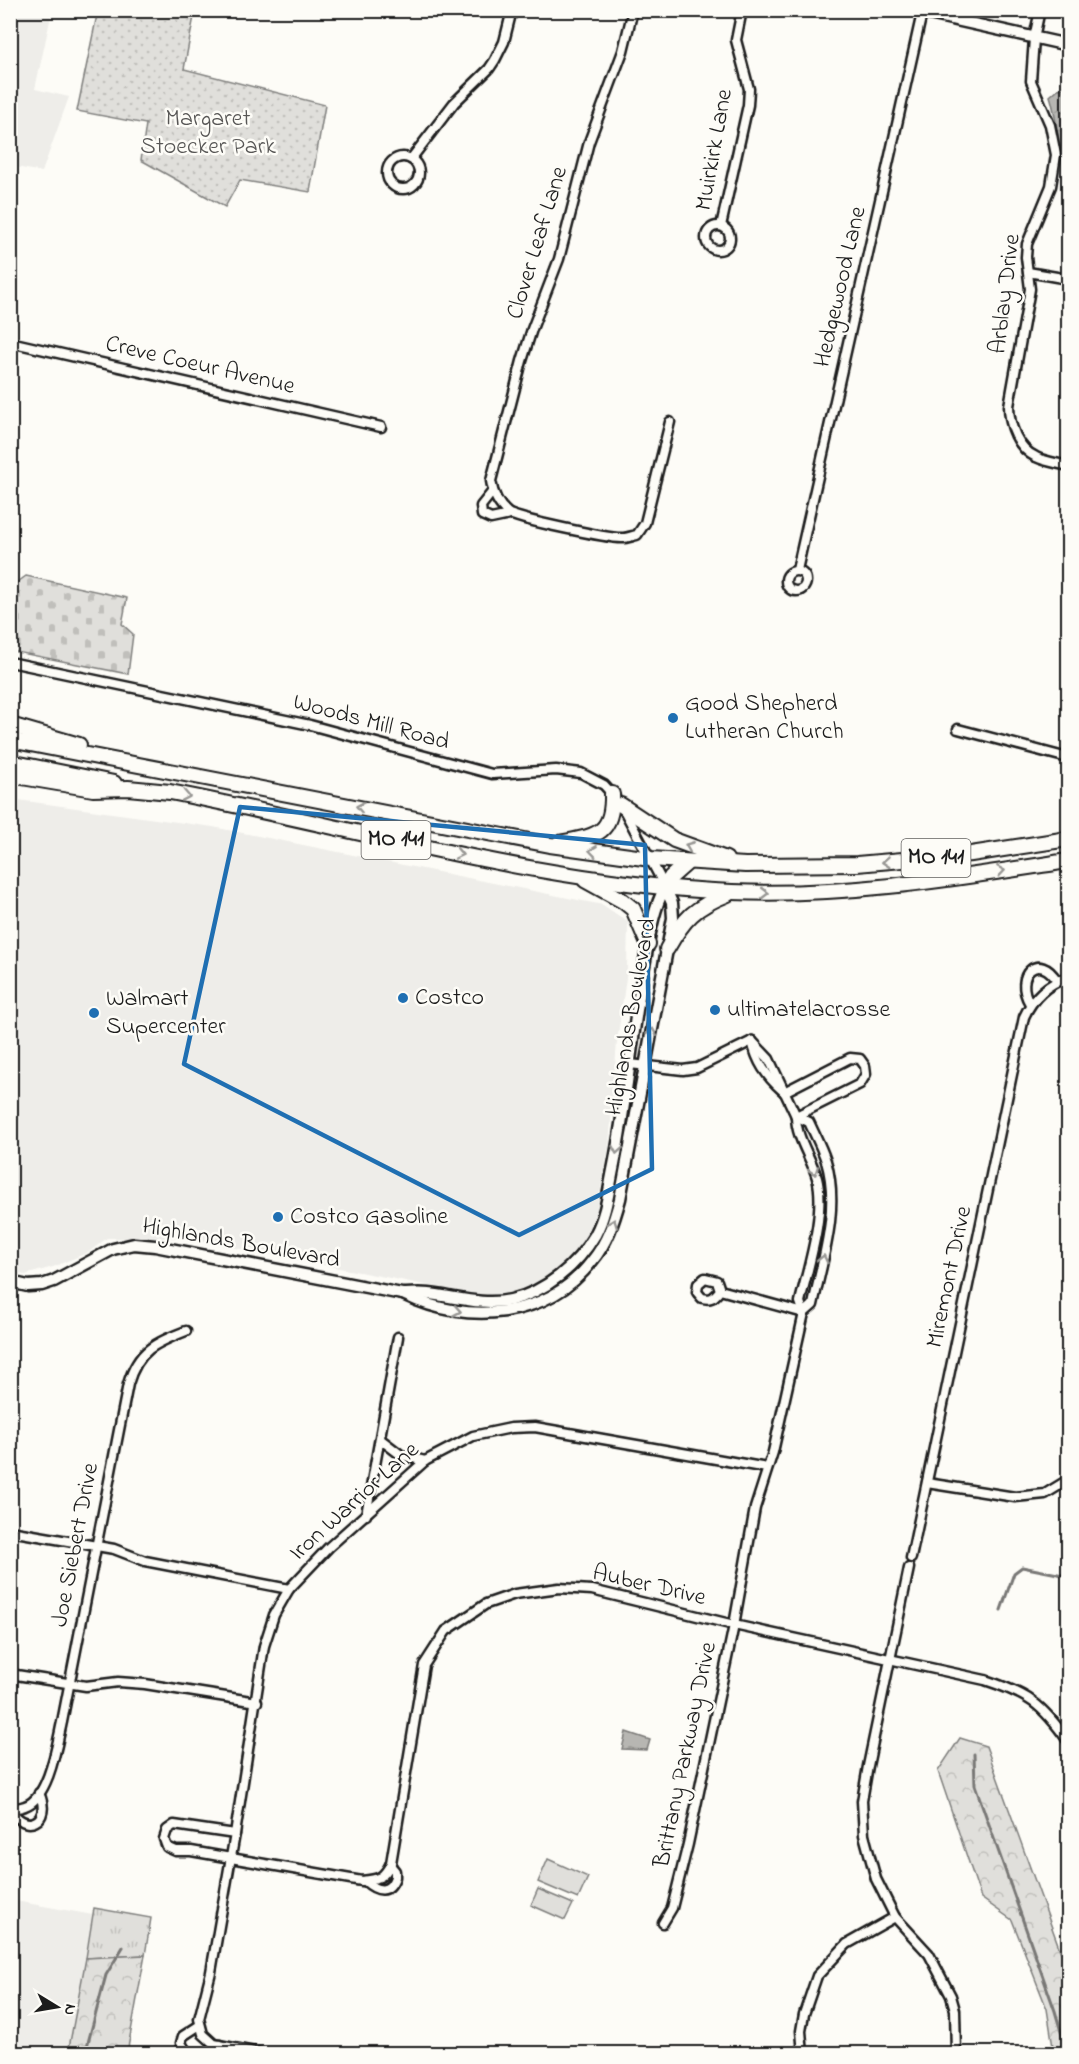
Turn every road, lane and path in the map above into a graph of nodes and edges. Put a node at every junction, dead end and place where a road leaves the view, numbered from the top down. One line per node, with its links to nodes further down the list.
1 (512, 10): 9 (street)
2 (633, 10): 17 (street, Clover Leaf Lane)
3 (742, 10): 10 (street, Muirkirk Lane)
4 (911, 10): 6 (street)
5 (1040, 10): 7 (street, Arblay Drive)
6 (922, 13): 7 (street); 19 (street, Hedgewood Lane)
7 (1034, 38): 8 (street); 11 (street, Arblay Drive)
8 (1068, 45)
9 (411, 159)
10 (721, 226)
11 (1028, 272): 12 (street); 16 (street, Arblay Drive)
12 (1068, 279)
13 (10, 342): 15 (street, Creve Coeur Avenue)
14 (670, 422): 18 (street, Clover Leaf Lane)
15 (381, 427)
16 (1068, 466)
17 (492, 490): 18 (street); 18 (street, Clover Leaf Lane)
18 (510, 515)
19 (797, 570)
20 (10, 662): 29 (street, Woods Mill Road)
21 (10, 725): 26 (highway)
22 (958, 729): 24 (street)
23 (10, 740): 26 (highway, MO 141)
24 (1068, 758)
25 (10, 762): 28 (highway, MO 141)
26 (144, 766): 32 (highway, MO 141, one-way to 26)
27 (10, 776): 28 (highway)
28 (128, 788): 37 (highway, MO 141, one-way to 37)
29 (612, 794): 30 (street, Woods Mill Road); 32 (highway)
30 (621, 805): 33 (street, Woods Mill Road); 36 (highway, one-way to 30)
31 (1068, 839): 36 (highway, MO 141, one-way to 36)
32 (550, 844): 33 (highway, MO 141, one-way to 32)
33 (651, 859): 35 (highway, MO 141); 38 (street, Woods Mill Road)
34 (1068, 861): 39 (highway, MO 141, one-way to 34)
35 (688, 862): 36 (highway, MO 141); 38 (highway)
36 (745, 865)
37 (578, 876): 38 (highway, MO 141); 40 (highway)
38 (665, 887): 39 (highway, MO 141); 40 (street, Highlands Boulevard); 41 (street, Highlands Boulevard)
39 (733, 892): 41 (highway)
40 (648, 944): 45 (street, Highlands Boulevard)
41 (667, 949): 46 (street, Highlands Boulevard, one-way to 41)
42 (1068, 977): 43 (street, Miremont Drive)
43 (1057, 981): 44 (street, Miremont Drive); 44 (street, Miremont Drive)
44 (1030, 1005): 59 (street, Miremont Drive)
45 (630, 1064): 46 (street); 51 (street, Highlands Boulevard, one-way to 51)
46 (645, 1066): 47 (street, Brittany Parkway Drive); 51 (street, Highlands Boulevard, one-way to 46)
47 (784, 1092): 48 (street, Brittany Parkway Drive); 48 (street)
48 (796, 1116): 52 (street, Brittany Parkway Drive, one-way to 52); 52 (street, Brittany Parkway Drive, one-way to 48)
49 (10, 1282): 51 (street, Highlands Boulevard)
50 (720, 1290): 52 (street)
51 (402, 1294)
52 (804, 1313): 57 (street, Brittany Parkway Drive)
53 (186, 1330): 62 (street, Joe Siebert Drive)
54 (398, 1337): 55 (street)
55 (380, 1439): 56 (street); 60 (street)
56 (424, 1461): 57 (street, Iron Warrior Lane); 60 (street, Iron Warrior Lane)
57 (767, 1468): 66 (street, Brittany Parkway Drive)
58 (1068, 1480): 59 (street)
59 (927, 1483): 63 (street, Miremont Drive)
60 (365, 1515): 65 (street, Iron Warrior Lane)
61 (10, 1531): 62 (street)
62 (95, 1546): 65 (street); 69 (street, Joe Siebert Drive)
63 (911, 1558)
64 (909, 1568): 67 (street)
65 (289, 1589): 70 (street, Iron Warrior Lane)
66 (734, 1625): 67 (street, Auber Drive); 75 (street, Auber Drive); 77 (street, Brittany Parkway Drive)
67 (890, 1660): 71 (street, Auber Drive); 76 (street)
68 (10, 1674): 69 (street)
69 (69, 1684): 70 (street); 72 (street, Joe Siebert Drive)
70 (257, 1702): 74 (street, Iron Warrior Lane)
71 (1068, 1741)
72 (39, 1793): 73 (street, Joe Siebert Drive); 73 (street, Joe Siebert Drive)
73 (11, 1809)
74 (236, 1834): 75 (street, Iron Warrior Lane); 75 (street)
75 (231, 1859): 78 (street, Iron Warrior Lane)
76 (895, 1917): 83 (street); 84 (street)
77 (663, 1923)
78 (200, 2026): 79 (street); 80 (street)
79 (220, 2045): 81 (street); 82 (street)
80 (188, 2054)
81 (209, 2054)
82 (265, 2054)
83 (803, 2054)
84 (956, 2054)

